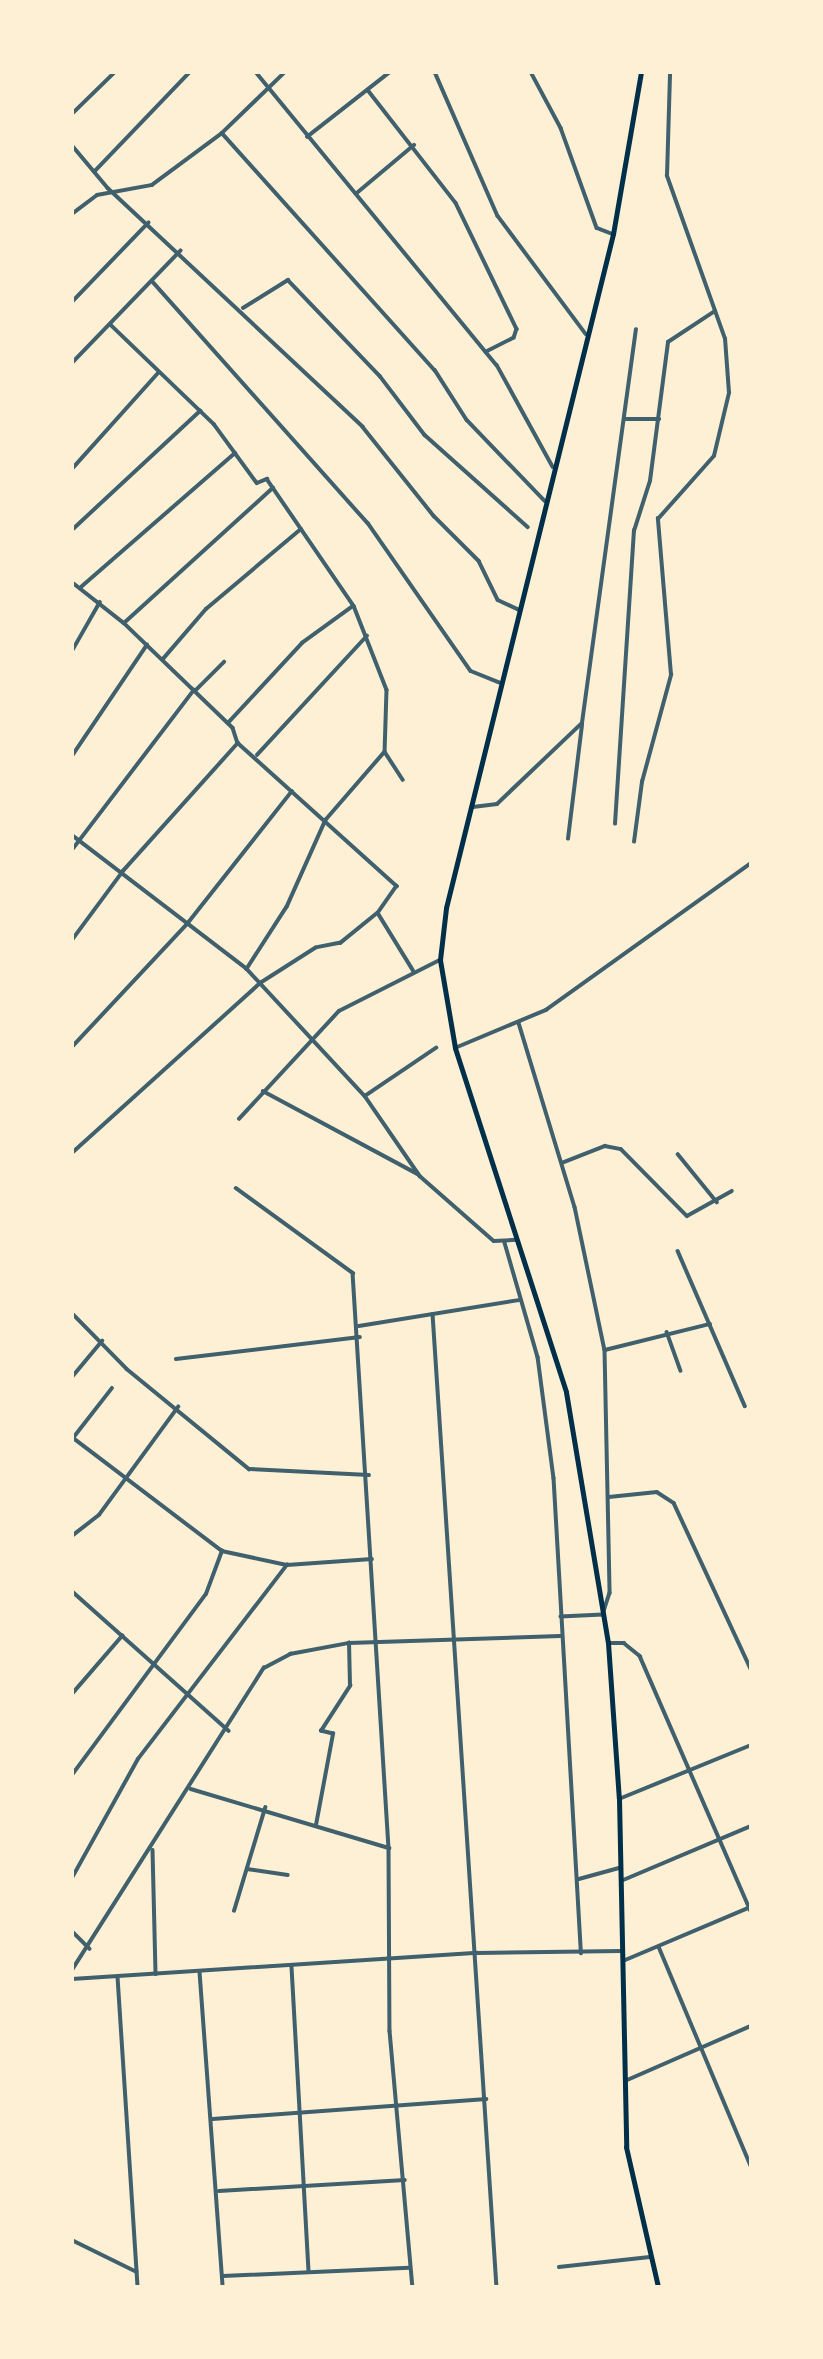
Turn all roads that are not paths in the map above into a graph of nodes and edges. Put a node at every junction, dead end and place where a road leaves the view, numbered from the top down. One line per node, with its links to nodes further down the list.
1 (115, 72): 12 (street)
2 (190, 72): 17 (street)
3 (256, 72): 10 (street)
4 (285, 72): 10 (street)
5 (390, 72): 11 (street)
6 (435, 72): 30 (street)
7 (531, 72): 22 (street)
8 (641, 72): 22 (highway)
9 (670, 72): 27 (street)
10 (267, 87): 13 (street); 14 (street)
11 (368, 90): 14 (street); 16 (street)
12 (72, 114)
13 (222, 133): 19 (street); 41 (street)
14 (307, 137): 18 (street)
15 (72, 145): 17 (street)
16 (414, 145): 18 (street); 31 (street)
17 (95, 171): 19 (street)
18 (358, 192): 31 (street)
19 (113, 193): 20 (street); 21 (street)
20 (72, 214)
21 (149, 223): 23 (street); 25 (street)
22 (613, 234): 30 (highway)
23 (180, 251): 24 (street); 26 (street)
24 (153, 282): 28 (street); 56 (street)
25 (72, 302)
26 (242, 308): 42 (street); 49 (street)
27 (715, 311): 36 (street); 72 (street)
28 (111, 325): 32 (street); 33 (street)
29 (636, 330): 35 (street)
30 (586, 334): 38 (highway)
31 (486, 352): 38 (street)
32 (72, 363)
33 (158, 373): 34 (street); 39 (street)
34 (200, 411): 37 (street); 44 (street)
35 (626, 419): 36 (street); 59 (street)
36 (659, 419): 68 (street)
37 (235, 453): 40 (street); 46 (street)
38 (553, 467): 41 (highway)
39 (72, 469)
40 (273, 487): 43 (street); 50 (street)
41 (545, 501): 49 (highway)
42 (528, 527)
43 (301, 529): 48 (street); 54 (street)
44 (72, 530)
45 (72, 582): 46 (street)
46 (81, 587): 47 (street)
47 (100, 602): 50 (street); 53 (street)
48 (354, 606): 51 (street); 58 (street)
49 (519, 610): 56 (highway)
50 (124, 623): 52 (street)
51 (368, 635): 61 (street); 62 (street)
52 (147, 645): 54 (street); 63 (street)
53 (72, 651)
54 (162, 659): 57 (street)
55 (224, 662): 57 (street)
56 (501, 683): 66 (highway)
57 (194, 690): 58 (street); 71 (street)
58 (228, 723): 60 (street)
59 (582, 723): 66 (street); 70 (street)
60 (238, 743): 62 (street); 75 (street)
61 (385, 752): 64 (street); 67 (street)
62 (257, 755): 65 (street)
63 (72, 756)
64 (403, 780)
65 (292, 791): 67 (street); 77 (street)
66 (473, 807): 79 (highway)
67 (326, 820): 76 (street); 80 (street)
68 (615, 824)
69 (72, 835): 71 (street)
70 (568, 839)
71 (80, 840): 73 (street); 75 (street)
72 (634, 842)
73 (72, 850)
74 (751, 863): 83 (street)
75 (123, 871): 77 (street); 78 (street)
76 (378, 913): 81 (street); 82 (street)
77 (187, 924): 80 (street); 85 (street)
78 (72, 940)
79 (440, 960): 81 (street); 87 (highway)
80 (247, 969): 82 (street)
81 (413, 970): 84 (street)
82 (261, 984): 84 (street); 91 (street)
83 (519, 1023): 87 (street); 93 (street)
84 (306, 1039): 88 (street); 89 (street)
85 (72, 1047)
86 (436, 1048): 89 (street)
87 (455, 1048): 98 (highway)
88 (263, 1091): 90 (street); 94 (street)
89 (365, 1096): 94 (street)
90 (239, 1119)
91 (72, 1154)
92 (678, 1154): 97 (street)
93 (562, 1163): 97 (street); 109 (street)
94 (420, 1176): 99 (street)
95 (236, 1188): 105 (street)
96 (732, 1191): 97 (street)
97 (718, 1202)
98 (517, 1240): 99 (street); 125 (highway)
99 (505, 1243): 101 (street)
100 (678, 1251): 104 (street)
101 (520, 1300): 103 (street); 126 (street)
102 (72, 1313): 108 (street)
103 (433, 1314): 105 (street); 130 (street)
104 (710, 1324): 106 (street); 114 (street)
105 (359, 1326): 107 (street)
106 (667, 1332): 109 (street); 111 (street)
107 (360, 1337): 110 (street); 117 (street)
108 (102, 1341): 112 (street); 115 (street)
109 (605, 1349): 119 (street)
110 (176, 1359)
111 (681, 1371)
112 (72, 1377)
113 (112, 1388): 116 (street)
114 (745, 1406)
115 (178, 1408): 117 (street); 118 (street)
116 (72, 1437): 118 (street)
117 (369, 1475): 122 (street)
118 (126, 1478): 120 (street); 121 (street)
119 (610, 1497): 125 (street); 134 (street)
120 (72, 1536)
121 (222, 1551): 123 (street); 133 (street)
122 (372, 1559): 123 (street); 129 (street)
123 (287, 1565): 135 (street)
124 (72, 1591): 127 (street)
125 (603, 1615): 126 (street); 132 (highway)
126 (561, 1617): 128 (street)
127 (122, 1636): 133 (street); 136 (street)
128 (561, 1636): 130 (street); 153 (street)
129 (377, 1641): 130 (street); 131 (street); 147 (street)
130 (456, 1641): 161 (street)
131 (349, 1643): 137 (street); 144 (street)
132 (608, 1643): 139 (street); 142 (highway)
133 (154, 1663): 135 (street); 140 (street)
134 (751, 1669)
135 (187, 1693): 137 (street); 152 (street)
136 (72, 1694)
137 (229, 1731): 141 (street)
138 (751, 1745): 139 (street)
139 (687, 1772): 142 (street); 146 (street)
140 (72, 1775)
141 (191, 1789): 143 (street); 148 (street)
142 (619, 1799): 150 (highway)
143 (265, 1808): 144 (street); 149 (street)
144 (316, 1825): 147 (street)
145 (751, 1826): 146 (street)
146 (719, 1840): 154 (street); 155 (street)
147 (389, 1848): 163 (street)
148 (153, 1850): 159 (street); 168 (street)
149 (247, 1868): 151 (street); 156 (street)
150 (619, 1868): 153 (street); 154 (highway)
151 (288, 1875)
152 (72, 1878)
153 (579, 1879): 162 (street)
154 (620, 1881): 160 (highway)
155 (751, 1909): 158 (street)
156 (234, 1911)
157 (72, 1931): 159 (street)
158 (659, 1947): 164 (street); 172 (street)
159 (90, 1949): 166 (street)
160 (621, 1951): 162 (street); 164 (highway)
161 (477, 1953): 162 (street); 163 (street); 174 (street)
162 (580, 1953)
163 (391, 1959): 165 (street); 175 (street)
164 (621, 1962): 173 (highway)
165 (292, 1967): 167 (street); 176 (street)
166 (72, 1970)
167 (200, 1971): 168 (street); 177 (street)
168 (156, 1974): 169 (street)
169 (118, 1977): 170 (street); 186 (street)
170 (72, 1979)
171 (751, 2026): 172 (street)
172 (702, 2049): 173 (street); 178 (street)
173 (623, 2082): 183 (highway)
174 (486, 2099): 175 (street); 192 (street)
175 (399, 2107): 176 (street); 179 (street)
176 (299, 2113): 177 (street); 180 (street)
177 (213, 2119): 181 (street)
178 (751, 2166)
179 (405, 2180): 180 (street); 185 (street)
180 (303, 2185): 181 (street); 187 (street)
181 (219, 2191): 188 (street)
182 (72, 2240): 186 (street)
183 (649, 2257): 184 (street); 193 (highway)
184 (559, 2267)
185 (410, 2268): 187 (street); 191 (street)
186 (136, 2272): 189 (street)
187 (309, 2272): 188 (street)
188 (223, 2276): 190 (street)
189 (138, 2287)
190 (223, 2287)
191 (413, 2287)
192 (497, 2287)
193 (659, 2287)

